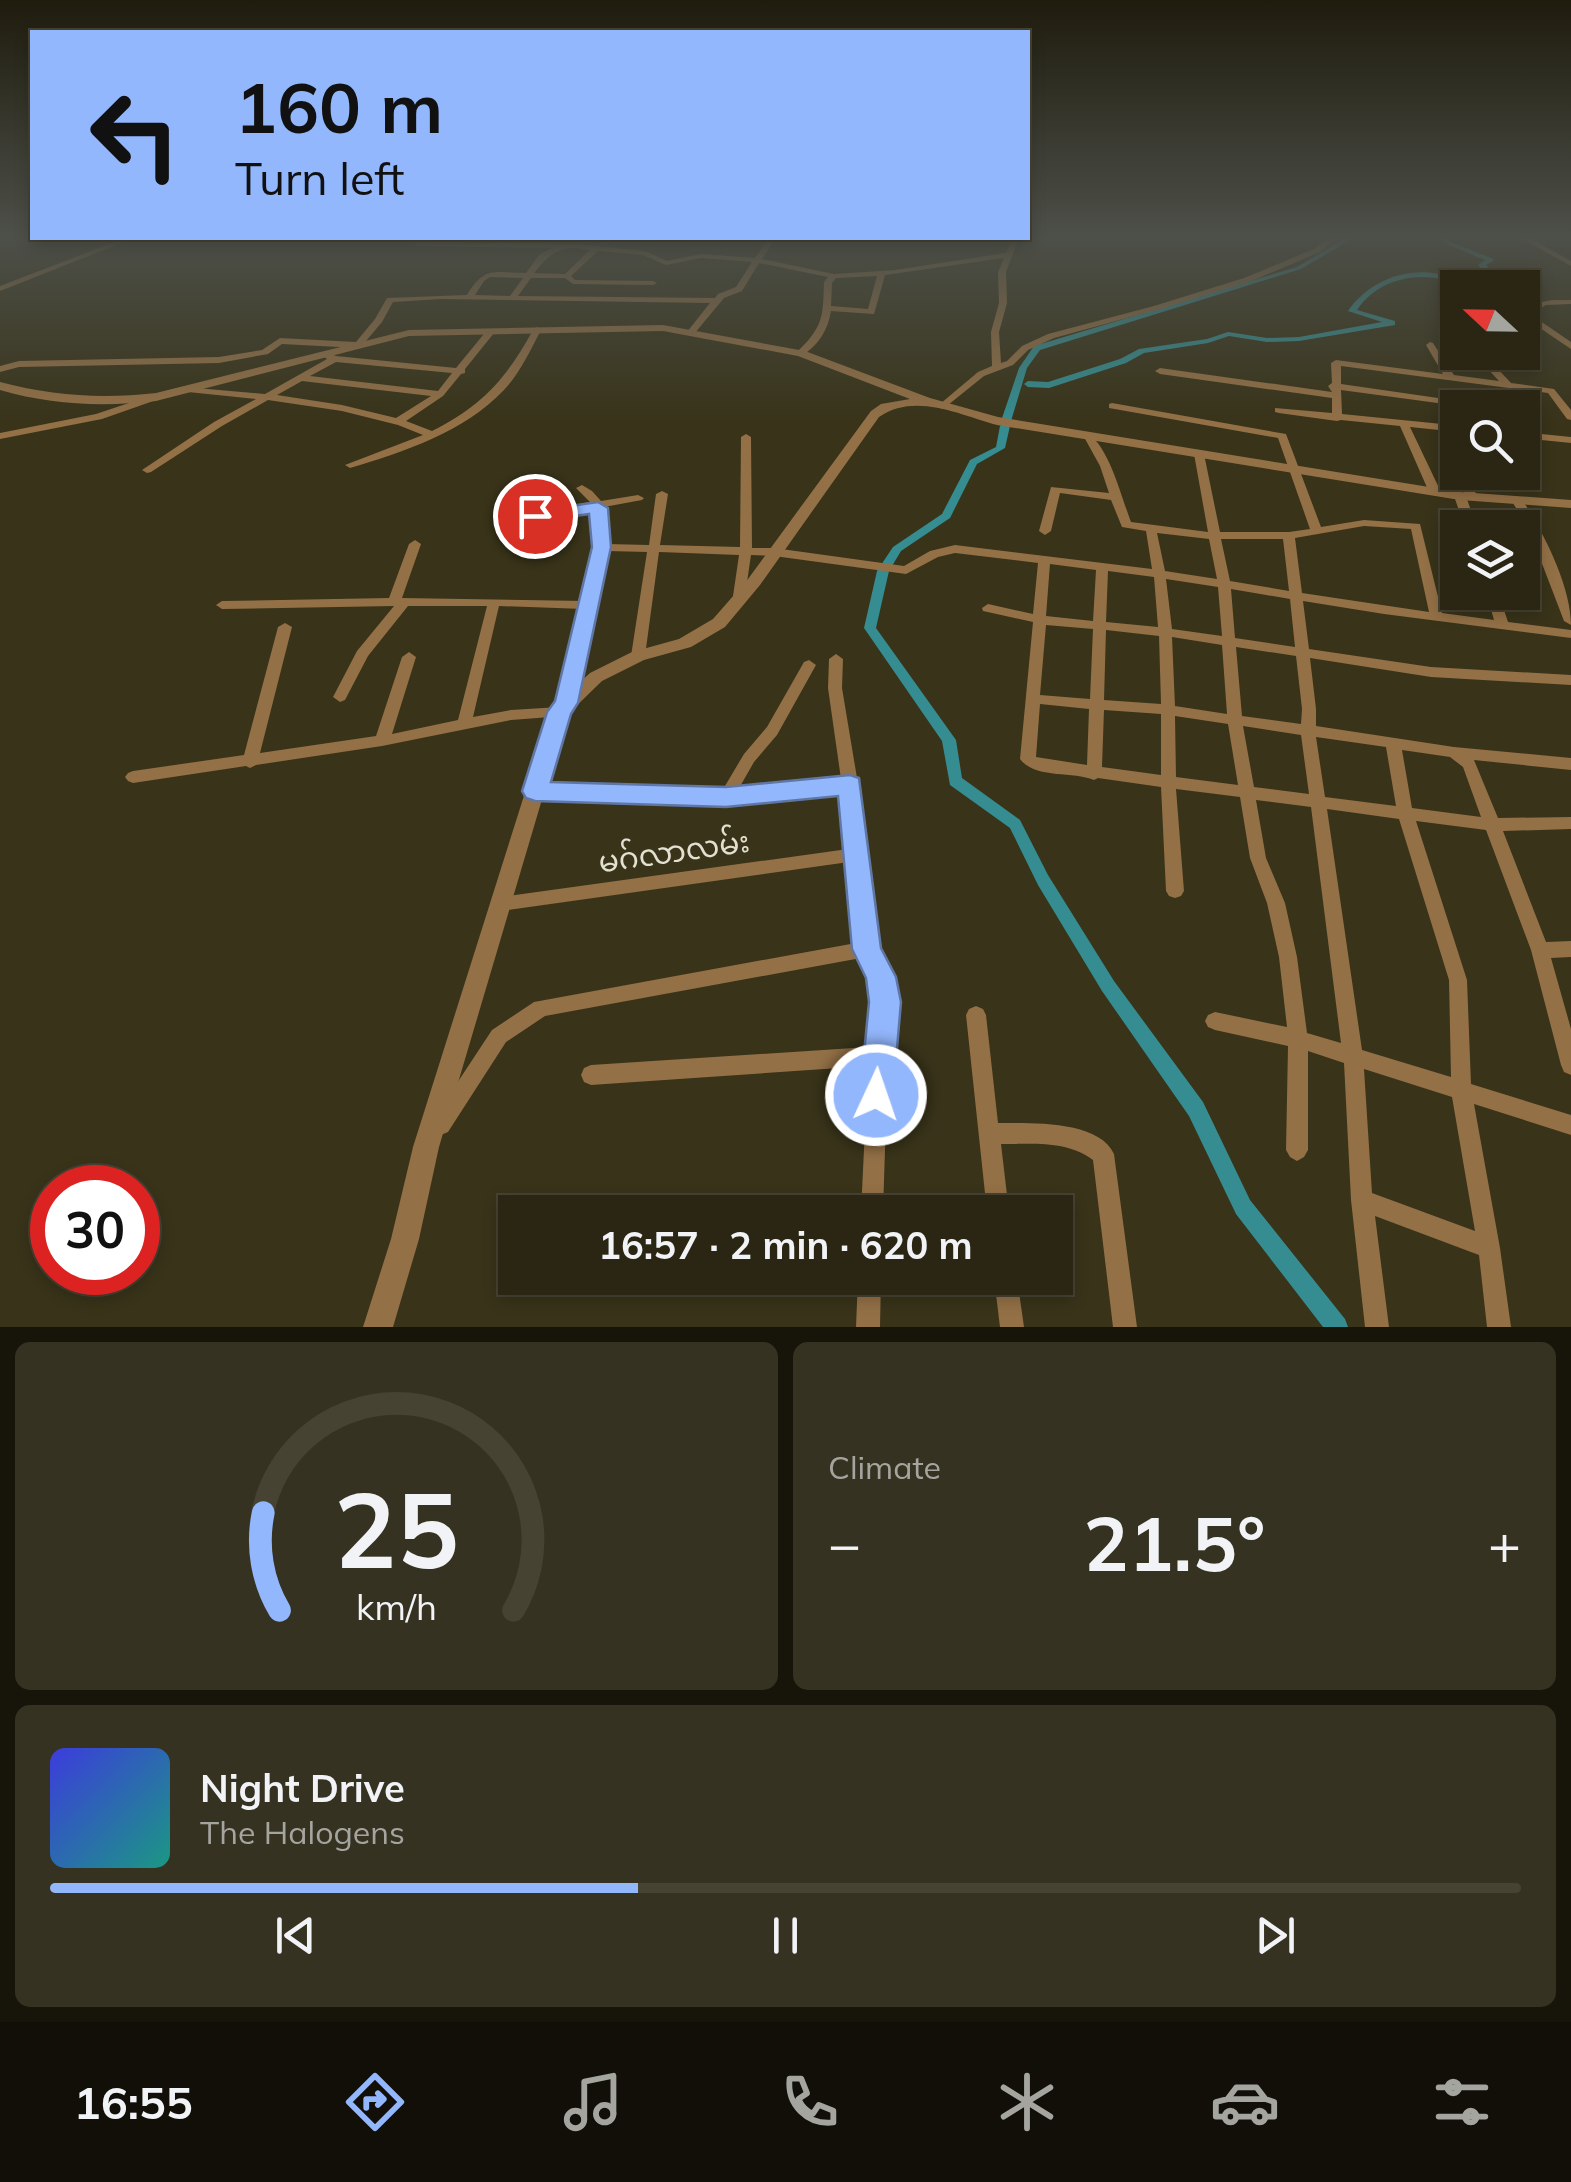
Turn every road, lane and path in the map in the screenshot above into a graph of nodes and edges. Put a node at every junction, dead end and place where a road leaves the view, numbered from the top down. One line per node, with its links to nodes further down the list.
1 (445, 298): 17 (street)
2 (510, 298): 3 (street)
3 (513, 298): 4 (street)
4 (643, 298): 10 (street)
5 (723, 298): 10 (street)
6 (829, 298): 12 (street)
7 (875, 298): 12 (street)
8 (1003, 298): 21 (street)
9 (1180, 298): 21 (street)
10 (717, 301): 15 (street)
11 (1571, 302): 16 (street)
12 (830, 308): 19 (street)
13 (537, 330): 14 (street); 15 (street); 46 (street)
14 (491, 331): 17 (street); 24 (street)
15 (691, 332): 19 (street)
16 (1570, 344)
17 (358, 345): 20 (street); 22 (street)
18 (1430, 346): 27 (street)
19 (801, 353): 38 (street)
20 (330, 356): 24 (street); 26 (street); 30 (street)
21 (997, 367): 38 (street)
22 (0, 369)
23 (1494, 370): 29 (street)
24 (462, 371): 32 (street)
25 (1160, 371): 31 (street)
26 (301, 378): 32 (street); 36 (street)
27 (1451, 379): 29 (street); 31 (street)
28 (0, 386): 35 (street)
29 (1510, 386): 33 (street)
30 (188, 389): 35 (street); 36 (street)
31 (1333, 390): 37 (street); 41 (street)
32 (440, 394): 43 (street)
33 (1554, 395): 34 (street); 42 (street)
34 (1571, 396)
35 (156, 397): 47 (street)
36 (265, 397): 43 (street); 55 (street)
37 (1440, 401)
38 (934, 404): 49 (street); 77 (street)
39 (1112, 406): 54 (street)
40 (1279, 410): 41 (street)
41 (1337, 418): 44 (street)
42 (1571, 418)
43 (399, 421): 46 (street)
44 (1404, 424): 45 (street); 58 (street)
45 (1440, 427)
46 (431, 434): 53 (street)
47 (0, 436)
48 (746, 436): 76 (street)
49 (1089, 437): 52 (street); 61 (street)
50 (1540, 437): 51 (street)
51 (1571, 440)
52 (1199, 454): 54 (street); 71 (street)
53 (350, 465)
54 (1292, 469): 58 (street); 69 (street)
55 (147, 470)
56 (582, 488): 65 (street)
57 (1467, 490): 60 (street)
58 (1436, 492): 60 (street)
59 (662, 494): 75 (street)
60 (1465, 496): 63 (street); 66 (street)
61 (1116, 497): 68 (street); 70 (street)
62 (638, 498): 65 (street)
63 (1517, 500): 64 (street); 92 (street)
64 (1571, 504)
65 (598, 508): 67 (street); 74 (street)
66 (1468, 510)
67 (513, 518)
68 (1045, 531)
69 (1317, 531): 72 (street); 90 (street)
70 (1151, 532): 71 (street); 80 (street)
71 (1214, 534): 72 (street); 81 (street)
72 (1289, 536): 82 (street)
73 (415, 544): 83 (street)
74 (602, 547): 75 (street); 87 (street)
75 (657, 548): 76 (street); 100 (street)
76 (746, 550): 77 (street); 85 (street)
77 (774, 552): 78 (street); 85 (street)
78 (1044, 562): 79 (street); 91 (street)
79 (1102, 569): 80 (street); 94 (street)
80 (1161, 574): 81 (street); 96 (street)
81 (1224, 584): 82 (street); 98 (street)
82 (1294, 594): 90 (street); 99 (street)
83 (400, 601): 84 (street); 86 (street); 105 (street)
84 (494, 602): 87 (street); 111 (street)
85 (738, 602): 100 (street)
86 (222, 605)
87 (588, 605): 108 (street)
88 (988, 608): 91 (street)
89 (1498, 610): 93 (street)
90 (1436, 616): 93 (street)
91 (1042, 620): 94 (street); 106 (street)
92 (1571, 621)
93 (1502, 623): 97 (street)
94 (1102, 625): 96 (street); 107 (street)
95 (285, 628): 116 (street)
96 (1166, 632): 98 (street); 109 (street)
97 (1571, 634)
98 (1231, 642): 99 (street); 110 (street)
99 (1302, 654): 104 (street); 112 (street)
100 (638, 656): 108 (street)
101 (410, 657): 113 (street)
102 (836, 659): 121 (street)
103 (809, 665): 124 (street)
104 (1571, 680)
105 (340, 697)
106 (1034, 699): 107 (street); 118 (street)
107 (1095, 704): 109 (street); 118 (street)
108 (563, 708): 111 (street); 122 (street)
109 (1168, 710): 110 (street); 120 (street)
110 (1234, 720): 112 (street); 123 (street)
111 (464, 726): 113 (street)
112 (1308, 731): 114 (street); 125 (street)
113 (382, 741): 116 (street)
114 (1393, 744): 115 (street); 126 (street)
115 (1454, 752): 117 (street); 128 (street)
116 (250, 762): 119 (street)
117 (1571, 764)
118 (1094, 774): 120 (street)
119 (132, 777)
120 (1169, 780): 123 (street); 130 (street)
121 (850, 784): 124 (street); 129 (street)
122 (535, 791): 124 (street); 131 (street)
123 (1248, 795): 125 (street); 137 (street)
124 (726, 797)
125 (1320, 802): 126 (street); 139 (street)
126 (1405, 811): 128 (street); 142 (street)
127 (1571, 823): 128 (street)
128 (1493, 826): 134 (street)
129 (854, 855): 131 (street, မဂ်လာလမ်း); 132 (street)
130 (1175, 890)
131 (501, 904): 145 (street)
132 (866, 949): 138 (street); 145 (street)
133 (1571, 949): 134 (street)
134 (1540, 950): 140 (street)
135 (976, 1015): 144 (street)
136 (1215, 1021): 137 (street)
137 (1298, 1038): 139 (street); 146 (street)
138 (878, 1056): 141 (street); 147 (street)
139 (1353, 1056): 142 (street); 149 (street)
140 (1571, 1065)
141 (591, 1075)
142 (1461, 1091): 143 (street); 150 (street)
143 (1571, 1125)
144 (989, 1134): 148 (street); 156 (street)
145 (426, 1146): 153 (street)
146 (1298, 1150)
147 (873, 1195)
148 (996, 1195)
149 (1362, 1200): 150 (street); 157 (street)
150 (1490, 1248): 158 (street)
151 (869, 1295): 154 (street)
152 (1008, 1295): 155 (street)
153 (378, 1327)
154 (868, 1327)
155 (1012, 1327)
156 (1125, 1327)
157 (1376, 1327)
158 (1499, 1327)

